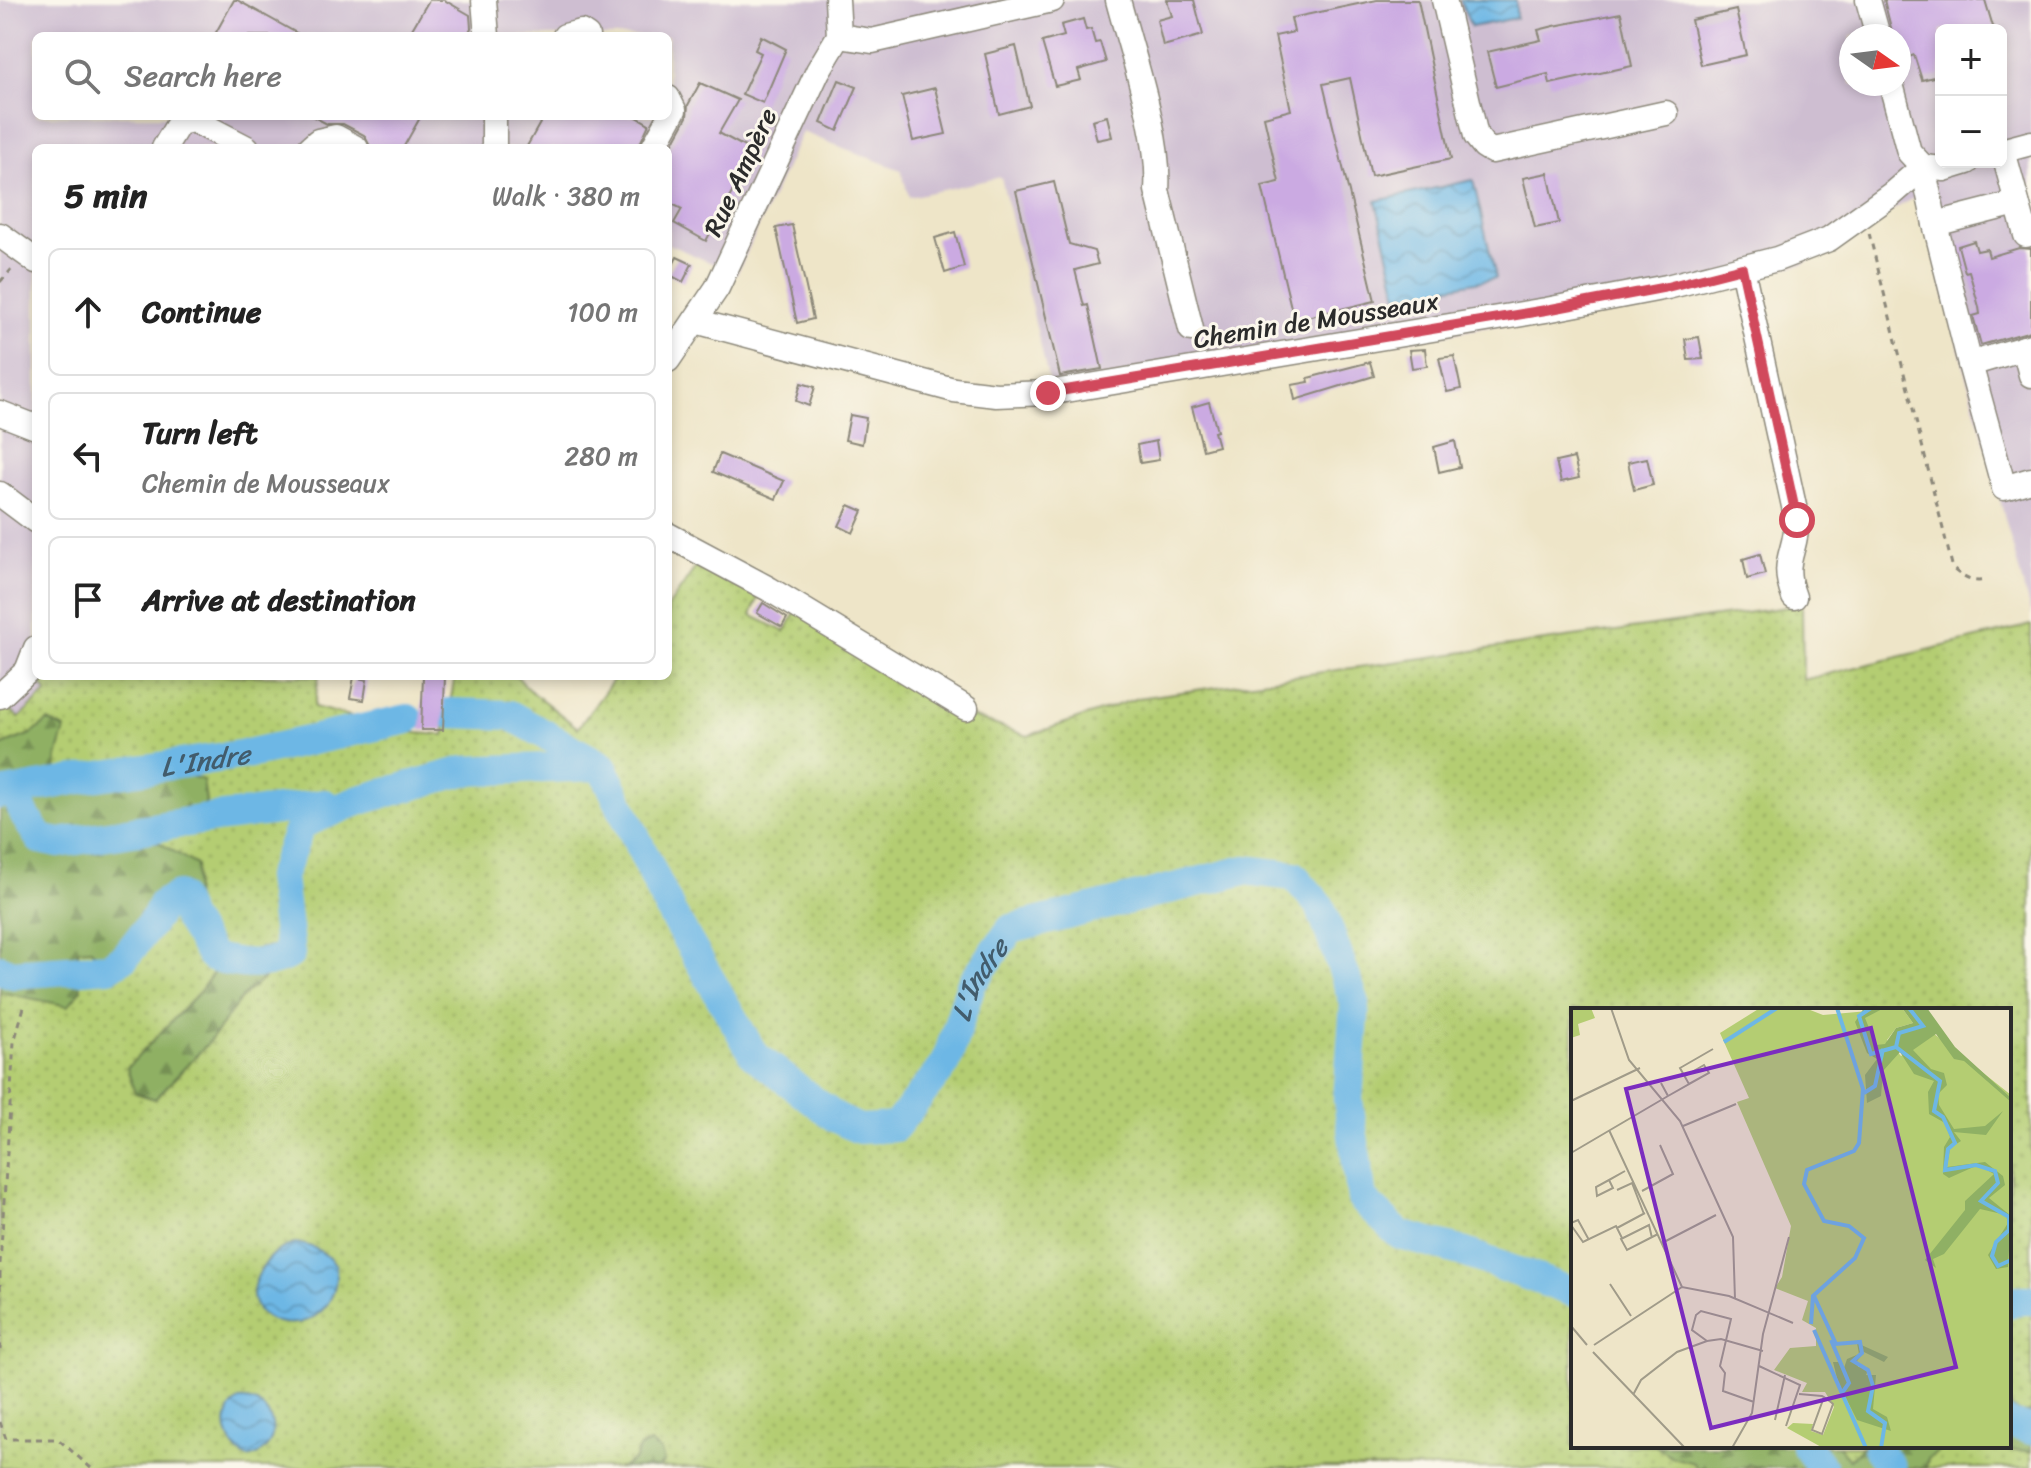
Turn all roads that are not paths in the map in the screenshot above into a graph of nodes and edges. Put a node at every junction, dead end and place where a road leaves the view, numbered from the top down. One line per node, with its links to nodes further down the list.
1 (484, 0): 8 (street)
2 (837, 0): 9 (street)
3 (1052, 0): 9 (street)
4 (1118, 0): 34 (street)
5 (1444, 0): 11 (street)
6 (1868, 0): 7 (street)
7 (1875, 24)
8 (487, 32)
9 (839, 36): 33 (street, Rue Ampère)
10 (1894, 96): 24 (street)
11 (1666, 113)
12 (193, 120): 18 (street)
13 (193, 120): 17 (street)
14 (494, 120): 21 (street)
15 (668, 120): 22 (street)
16 (2031, 143): 23 (street)
17 (166, 144)
18 (239, 144)
19 (315, 144): 20 (street)
20 (349, 144)
21 (494, 144)
22 (655, 144)
23 (2007, 150)
24 (1923, 167): 25 (street); 28 (street); 32 (street, Chemin de Mousseaux)
25 (1947, 168)
26 (2007, 168): 27 (street)
27 (2017, 203): 28 (street); 30 (street)
28 (1935, 224): 37 (street)
29 (0, 235): 31 (street)
30 (2026, 235)
31 (32, 258)
32 (1742, 268): 33 (street, Chemin de Mousseaux); 45 (street)
33 (695, 321): 36 (street, Rue Ampère)
34 (1191, 329)
35 (2027, 347): 37 (street); 38 (street)
36 (672, 354)
37 (1970, 364): 41 (street)
38 (2031, 375)
39 (0, 413): 40 (street)
40 (32, 425)
41 (2031, 480)
42 (0, 494): 43 (street)
43 (32, 518)
44 (672, 537): 48 (street)
45 (1794, 597)
46 (32, 658): 47 (street)
47 (4, 685)
48 (966, 708)

